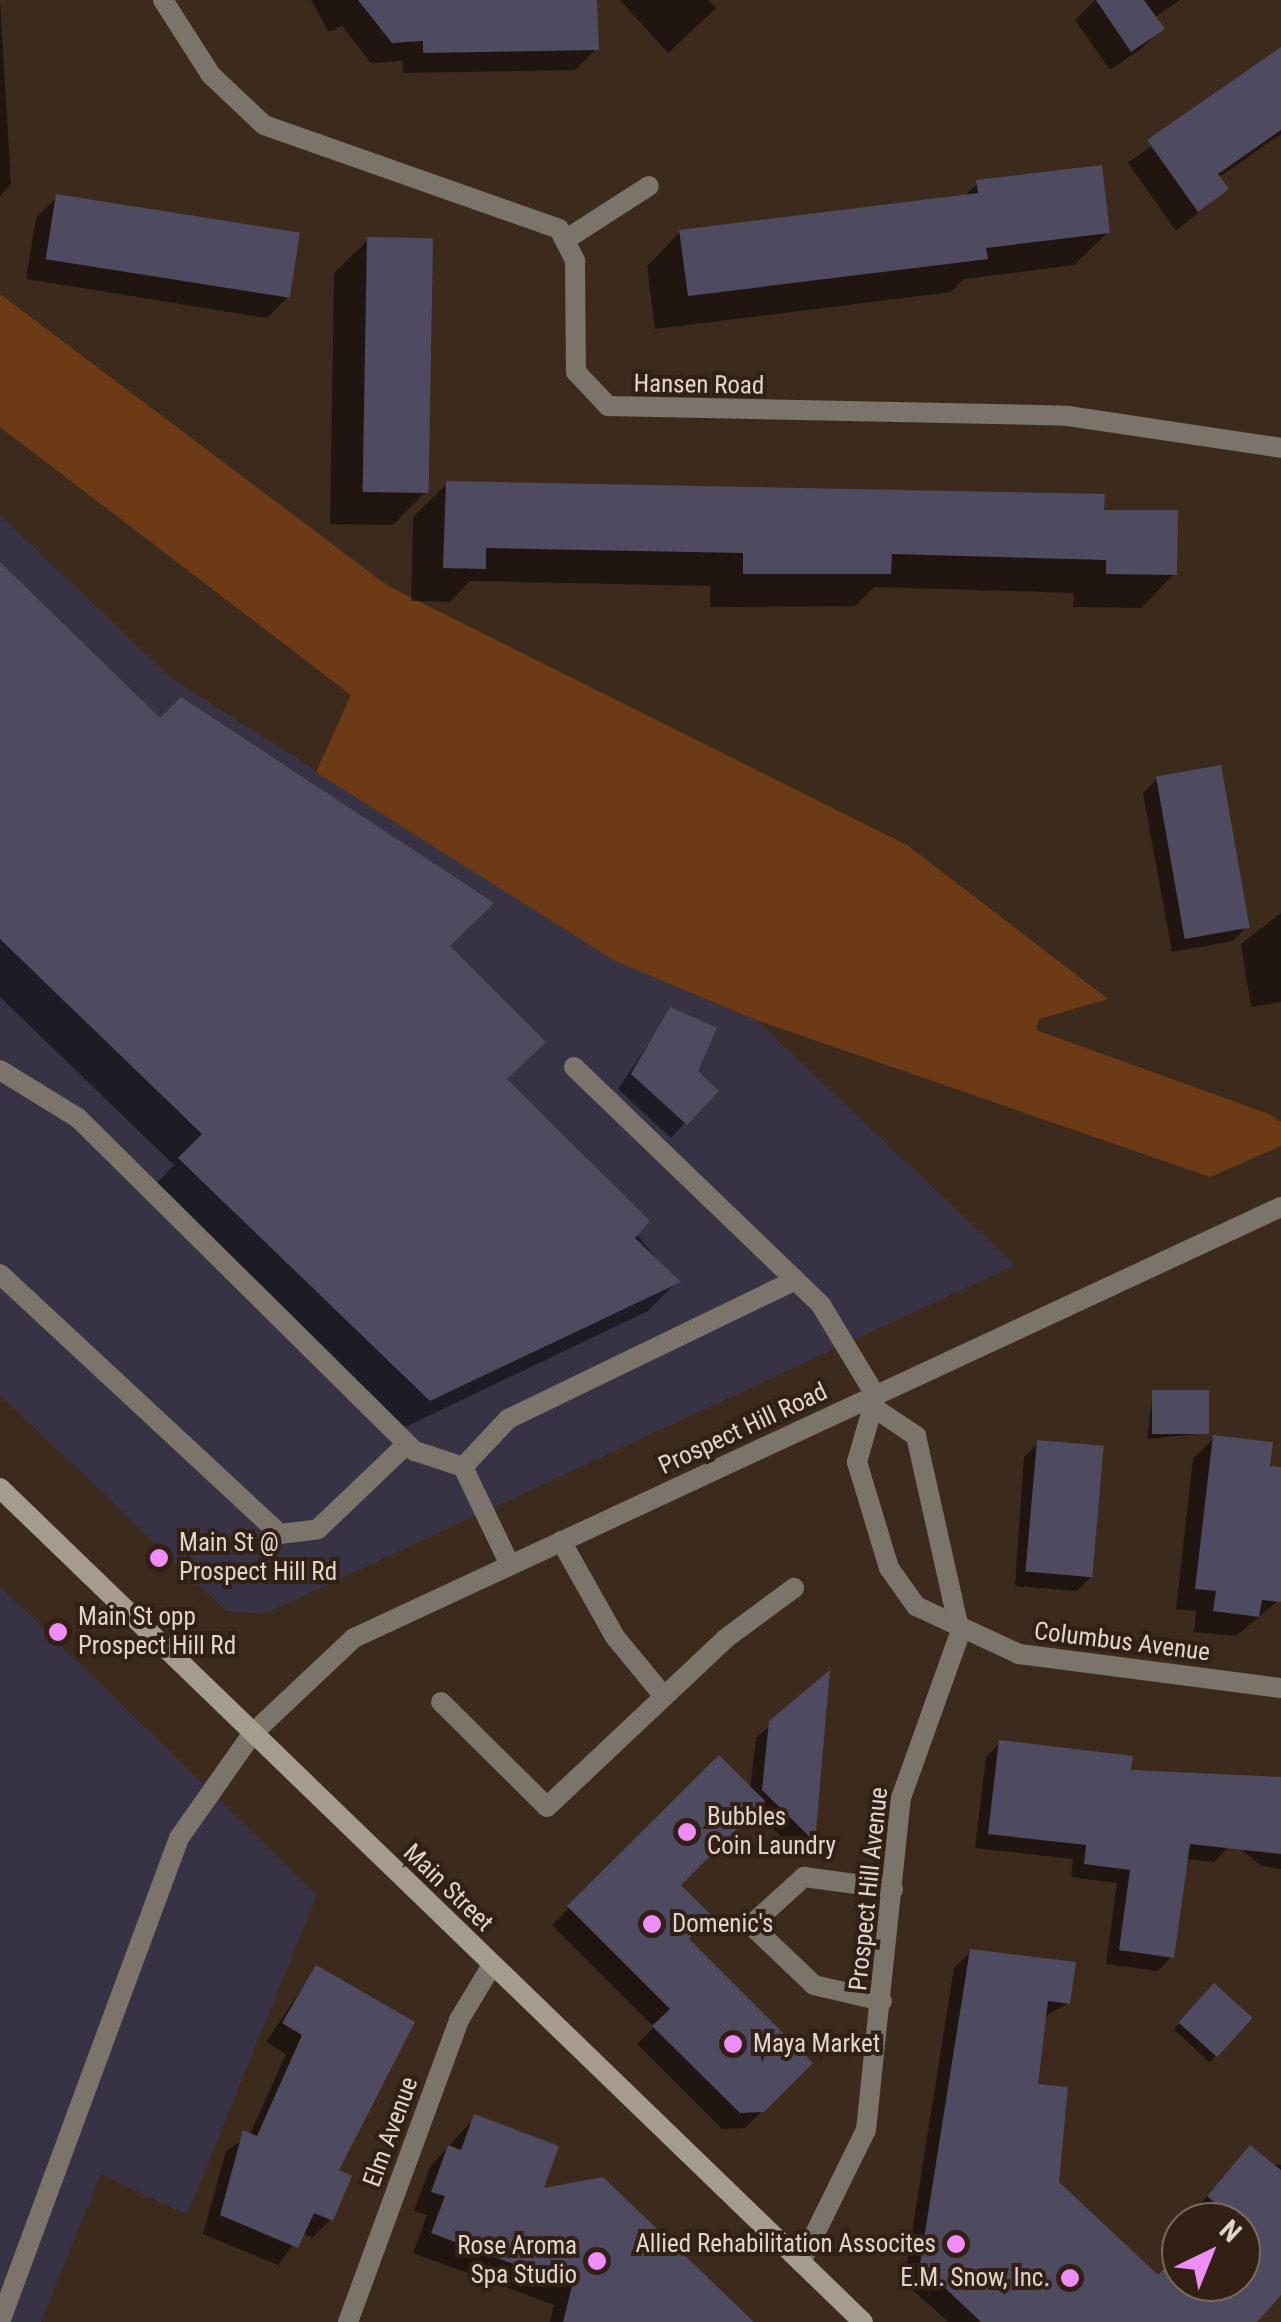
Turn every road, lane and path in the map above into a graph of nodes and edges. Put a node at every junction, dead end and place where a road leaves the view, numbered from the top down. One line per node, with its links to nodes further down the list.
1 (164, 0): 3 (street)
2 (649, 186): 3 (street)
3 (568, 238): 4 (street, Hansen Road)
4 (1281, 448)
5 (574, 1067): 9 (street)
6 (0, 1070): 11 (street)
7 (1281, 1207): 10 (street, Prospect Hill Road)
8 (0, 1274): 11 (street)
9 (795, 1280): 10 (street); 12 (street)
10 (878, 1403): 14 (street, Prospect Hill Road); 17 (street); 17 (street)
11 (407, 1444): 12 (street)
12 (463, 1467): 15 (street)
13 (0, 1488): 21 (main road, Main Street)
14 (561, 1542): 15 (street, Prospect Hill Road); 19 (street)
15 (510, 1566): 21 (street, Prospect Hill Road)
16 (794, 1588): 19 (street)
17 (960, 1633): 18 (street, Columbus Avenue); 22 (street, Prospect Hill Avenue)
18 (1281, 1688)
19 (663, 1695): 20 (street)
20 (441, 1702)
21 (252, 1734): 23 (main road, Main Street); 26 (street, Prospect Hill Road)
22 (893, 1889): 24 (street, Prospect Hill Avenue); 24 (street)
23 (492, 1965): 25 (main road, Main Street); 27 (street, Elm Avenue)
24 (882, 2001): 25 (street, Prospect Hill Avenue)
25 (802, 2262): 28 (main road, Main Street)
26 (0, 2322)
27 (348, 2322)
28 (863, 2322)

